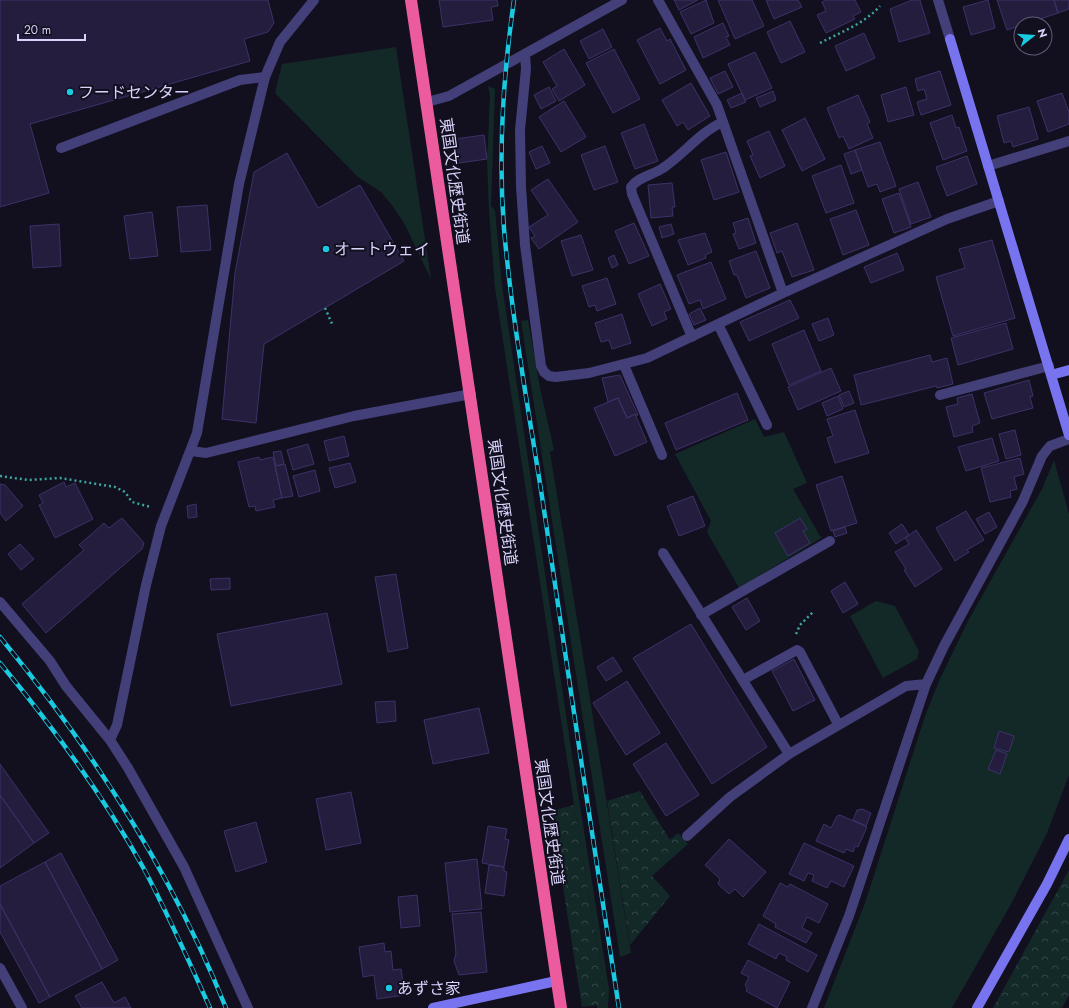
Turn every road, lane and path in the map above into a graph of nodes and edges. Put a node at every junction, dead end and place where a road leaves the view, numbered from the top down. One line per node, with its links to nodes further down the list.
1 (314, 0): 9 (street)
2 (411, 0): 10 (highway, 東国文化歴史街道)
3 (622, 0): 8 (street)
4 (658, 0): 11 (street)
5 (938, 0): 14 (street)
6 (880, 6): 7 (path)
7 (820, 43)
8 (525, 55): 10 (street); 21 (street)
9 (265, 77): 13 (street); 29 (street)
10 (427, 102): 24 (highway, 東国文化歴史街道)
11 (723, 122): 16 (street); 20 (street)
12 (1069, 141): 14 (street)
13 (60, 148)
14 (988, 166): 15 (street)
15 (999, 200): 16 (street); 23 (street)
16 (782, 293): 18 (street)
17 (325, 308): 19 (path)
18 (718, 324): 20 (street); 26 (street)
19 (333, 326)
20 (692, 337): 21 (street)
21 (624, 365): 30 (street)
22 (1069, 370): 23 (street)
23 (1050, 371): 25 (street); 27 (street)
24 (471, 394): 29 (street); 47 (highway, 東国文化歴史街道)
25 (940, 395)
26 (767, 425)
27 (1069, 435)
28 (1069, 439): 40 (street)
29 (191, 451): 32 (street)
30 (662, 455)
31 (0, 476): 32 (path)
32 (166, 512): 42 (street)
33 (830, 540): 37 (street)
34 (663, 554): 37 (street)
35 (0, 602): 42 (street)
36 (814, 611): 38 (path)
37 (701, 615): 39 (street)
38 (797, 650): 39 (street); 41 (street)
39 (743, 680): 43 (street)
40 (926, 684): 41 (street); 52 (street)
41 (838, 724): 43 (street)
42 (110, 740): 49 (street)
43 (789, 754): 44 (street)
44 (687, 836)
45 (1069, 839): 53 (street)
46 (0, 968): 48 (street)
47 (556, 982): 50 (street); 51 (highway, 東国文化歴史街道)
48 (22, 1008)
49 (248, 1008)
50 (433, 1008)
51 (561, 1008)
52 (812, 1008)
53 (977, 1008)

